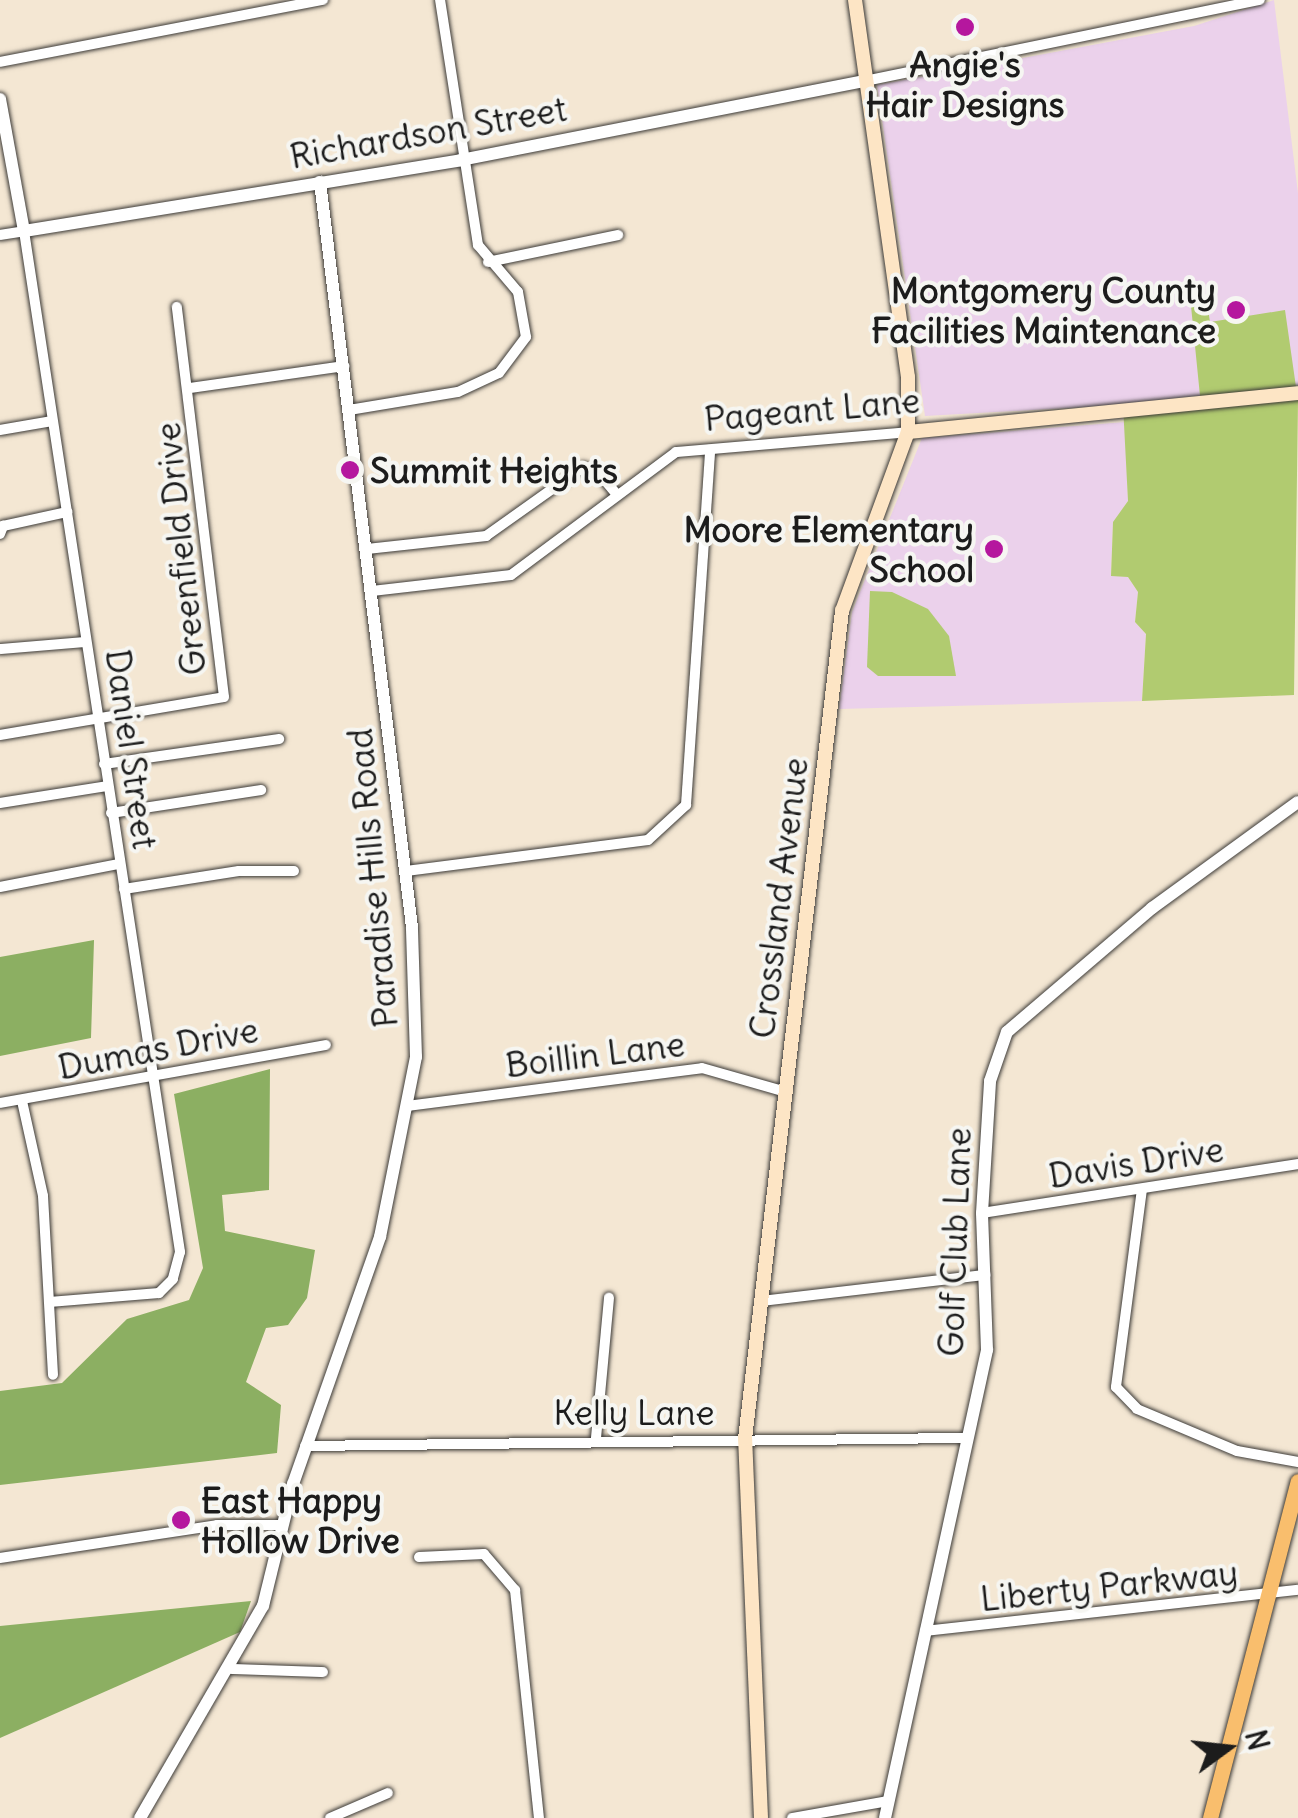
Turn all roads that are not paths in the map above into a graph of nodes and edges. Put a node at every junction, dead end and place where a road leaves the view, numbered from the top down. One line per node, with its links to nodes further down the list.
1 (323, 0): 5 (street)
2 (440, 0): 9 (street)
3 (855, 0): 6 (main road, Crossland Avenue)
4 (1260, 0): 6 (street)
5 (0, 62)
6 (865, 81): 9 (street, Richardson Street); 22 (main road, Crossland Avenue)
7 (0, 98): 8 (street, Daniel Street)
8 (4, 139): 11 (street, Daniel Street)
9 (461, 160): 10 (street, Richardson Street); 14 (street)
10 (320, 182): 11 (street, Richardson Street); 16 (street, Paradise Hills Road)
11 (24, 231): 12 (street, Richardson Street); 20 (street, Daniel Street)
12 (0, 235)
13 (618, 235): 14 (street)
14 (488, 262): 19 (street)
15 (177, 307): 17 (street, Greenfield Drive)
16 (344, 366): 17 (street, Greenfield Drive); 19 (street, Paradise Hills Road)
17 (190, 388): 31 (street, Greenfield Drive)
18 (1298, 393): 22 (main road, Pageant Lane)
19 (349, 410): 27 (street, Paradise Hills Road)
20 (52, 422): 21 (street); 25 (street, Daniel Street)
21 (0, 430)
22 (908, 432): 23 (street, Pageant Lane); 47 (main road, Crossland Avenue)
23 (710, 450): 24 (street, Pageant Lane); 42 (street)
24 (616, 495): 27 (street); 28 (street, Pageant Lane)
25 (67, 512): 26 (street); 29 (street, Daniel Street)
26 (0, 534)
27 (367, 549): 28 (street, Paradise Hills Road)
28 (372, 591): 42 (street, Paradise Hills Road)
29 (86, 642): 30 (street); 31 (street, Daniel Street)
30 (0, 649)
31 (98, 720): 32 (street); 34 (street, Daniel Street)
32 (0, 734)
33 (279, 740): 34 (street)
34 (104, 764): 35 (street, Daniel Street)
35 (107, 786): 38 (street); 39 (street, Daniel Street)
36 (261, 790): 39 (street)
37 (1298, 802): 53 (street, Golf Club Lane)
38 (0, 803)
39 (111, 813): 40 (street, Daniel Street)
40 (118, 864): 43 (street); 44 (street, Daniel Street)
41 (294, 871): 44 (street)
42 (406, 871): 50 (street, Paradise Hills Road)
43 (0, 887)
44 (124, 889): 46 (street, Daniel Street)
45 (326, 1045): 46 (street, Dumas Drive)
46 (153, 1079): 48 (street, Dumas Drive); 57 (street, Daniel Street)
47 (786, 1092): 50 (street, Boillin Lane); 56 (main road, Crossland Avenue)
48 (22, 1101): 49 (street, Dumas Drive); 57 (street)
49 (0, 1103)
50 (408, 1106): 62 (street, Paradise Hills Road)
51 (1298, 1164): 52 (street, Davis Drive)
52 (1142, 1189): 53 (street, Davis Drive); 63 (street)
53 (982, 1212): 54 (street, Golf Club Lane)
54 (986, 1275): 56 (street); 60 (street, Golf Club Lane)
55 (610, 1298): 59 (street)
56 (762, 1301): 61 (main road, Crossland Avenue)
57 (49, 1302): 58 (street)
58 (54, 1376)
59 (596, 1438): 61 (street, Kelly Lane); 62 (street, Kelly Lane)
60 (963, 1438): 61 (street, Kelly Lane); 70 (street, Golf Club Lane)
61 (745, 1439): 78 (main road, Crossland Avenue)
62 (306, 1446): 65 (street, Paradise Hills Road)
63 (1298, 1462)
64 (1298, 1481): 69 (main road)
65 (282, 1525): 67 (street); 71 (street, Paradise Hills Road)
66 (419, 1557): 77 (street)
67 (0, 1558)
68 (1298, 1590): 69 (street, Liberty Parkway)
69 (1269, 1597): 70 (street, Liberty Parkway); 81 (main road)
70 (925, 1631): 74 (street, Golf Club Lane)
71 (231, 1669): 72 (street); 75 (street, Paradise Hills Road)
72 (323, 1672)
73 (388, 1793): 76 (street)
74 (888, 1802): 79 (street); 80 (street, Golf Club Lane)
75 (140, 1818)
76 (330, 1818)
77 (539, 1818)
78 (761, 1818)
79 (792, 1818)
80 (885, 1818)
81 (1210, 1818)

